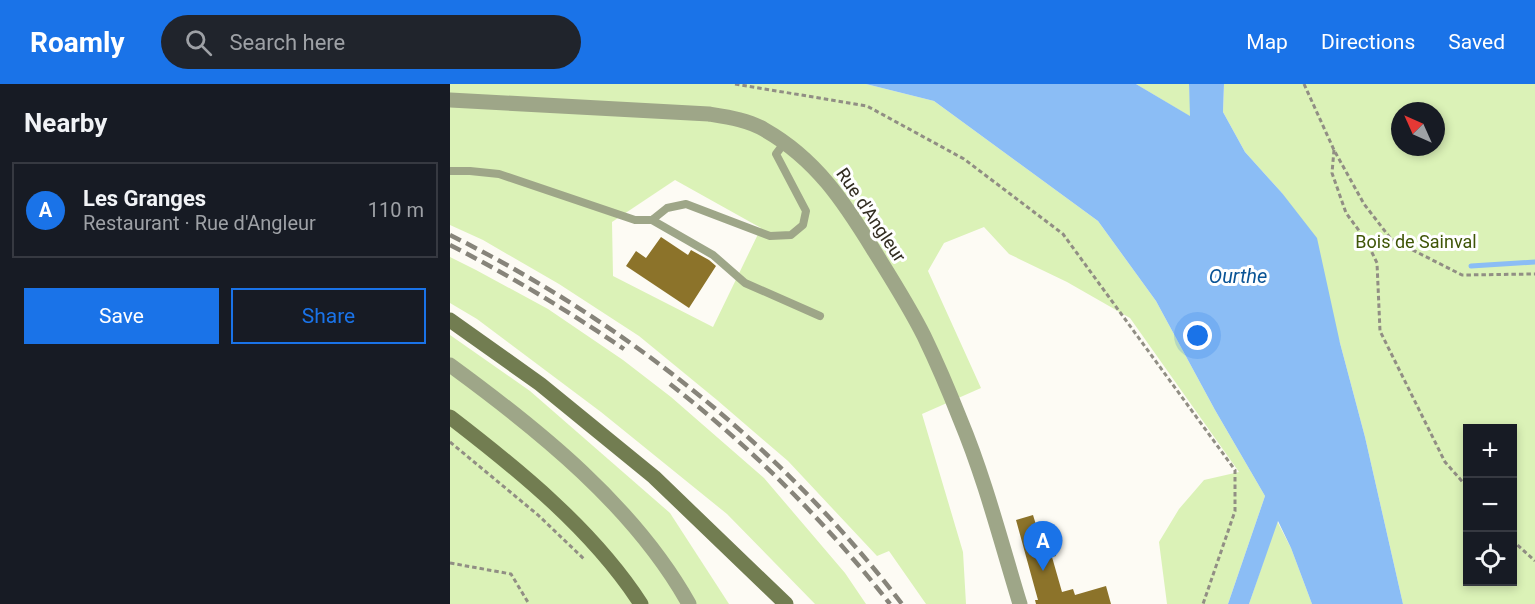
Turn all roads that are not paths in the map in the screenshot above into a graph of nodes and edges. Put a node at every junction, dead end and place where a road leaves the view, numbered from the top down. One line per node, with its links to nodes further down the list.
1 (450, 100): 2 (street, Rue d'Angleur)
2 (785, 142): 4 (lane); 12 (street, Rue d'Angleur)
3 (450, 171): 4 (lane)
4 (652, 220): 5 (lane)
5 (820, 316)
6 (450, 320): 11 (main road)
7 (450, 365): 10 (street)
8 (450, 417): 9 (main road)
9 (641, 604)
10 (689, 604)
11 (786, 604)
12 (1020, 604)

